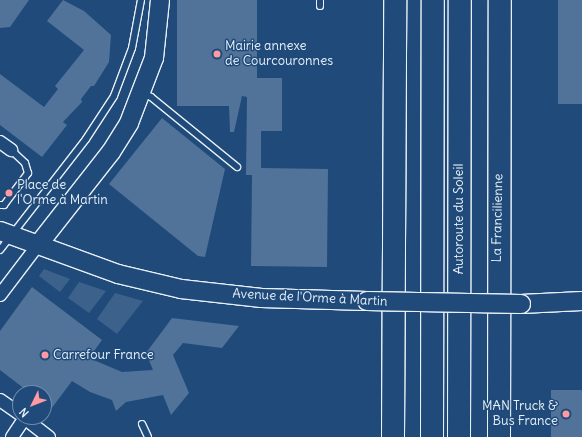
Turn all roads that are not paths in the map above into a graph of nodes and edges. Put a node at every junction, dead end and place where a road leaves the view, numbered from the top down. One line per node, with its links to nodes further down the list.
1 (141, 0): 12 (lane)
2 (160, 0): 7 (main road)
3 (395, 0): 25 (highway)
4 (433, 0): 26 (highway, Autoroute du Soleil)
5 (460, 0): 27 (highway, Autoroute du Soleil)
6 (500, 0): 28 (highway, La Francilienne)
7 (142, 93): 10 (lane); 13 (main road)
8 (0, 142): 9 (street)
9 (11, 150): 11 (lane)
10 (237, 167)
11 (0, 205)
12 (6, 233): 13 (main road, Avenue de l'Orme à Martin); 14 (lane)
13 (38, 245): 15 (street); 16 (main road, Avenue de l'Orme à Martin, bridge)
14 (0, 250)
15 (0, 295)
16 (582, 301)
17 (0, 400): 18 (street)
18 (12, 409)
19 (142, 424): 24 (lane)
20 (19, 425): 22 (street)
21 (33, 425): 23 (street)
22 (12, 437)
23 (49, 437)
24 (148, 437)
25 (393, 437)
26 (432, 437)
27 (460, 437)
28 (499, 437)

